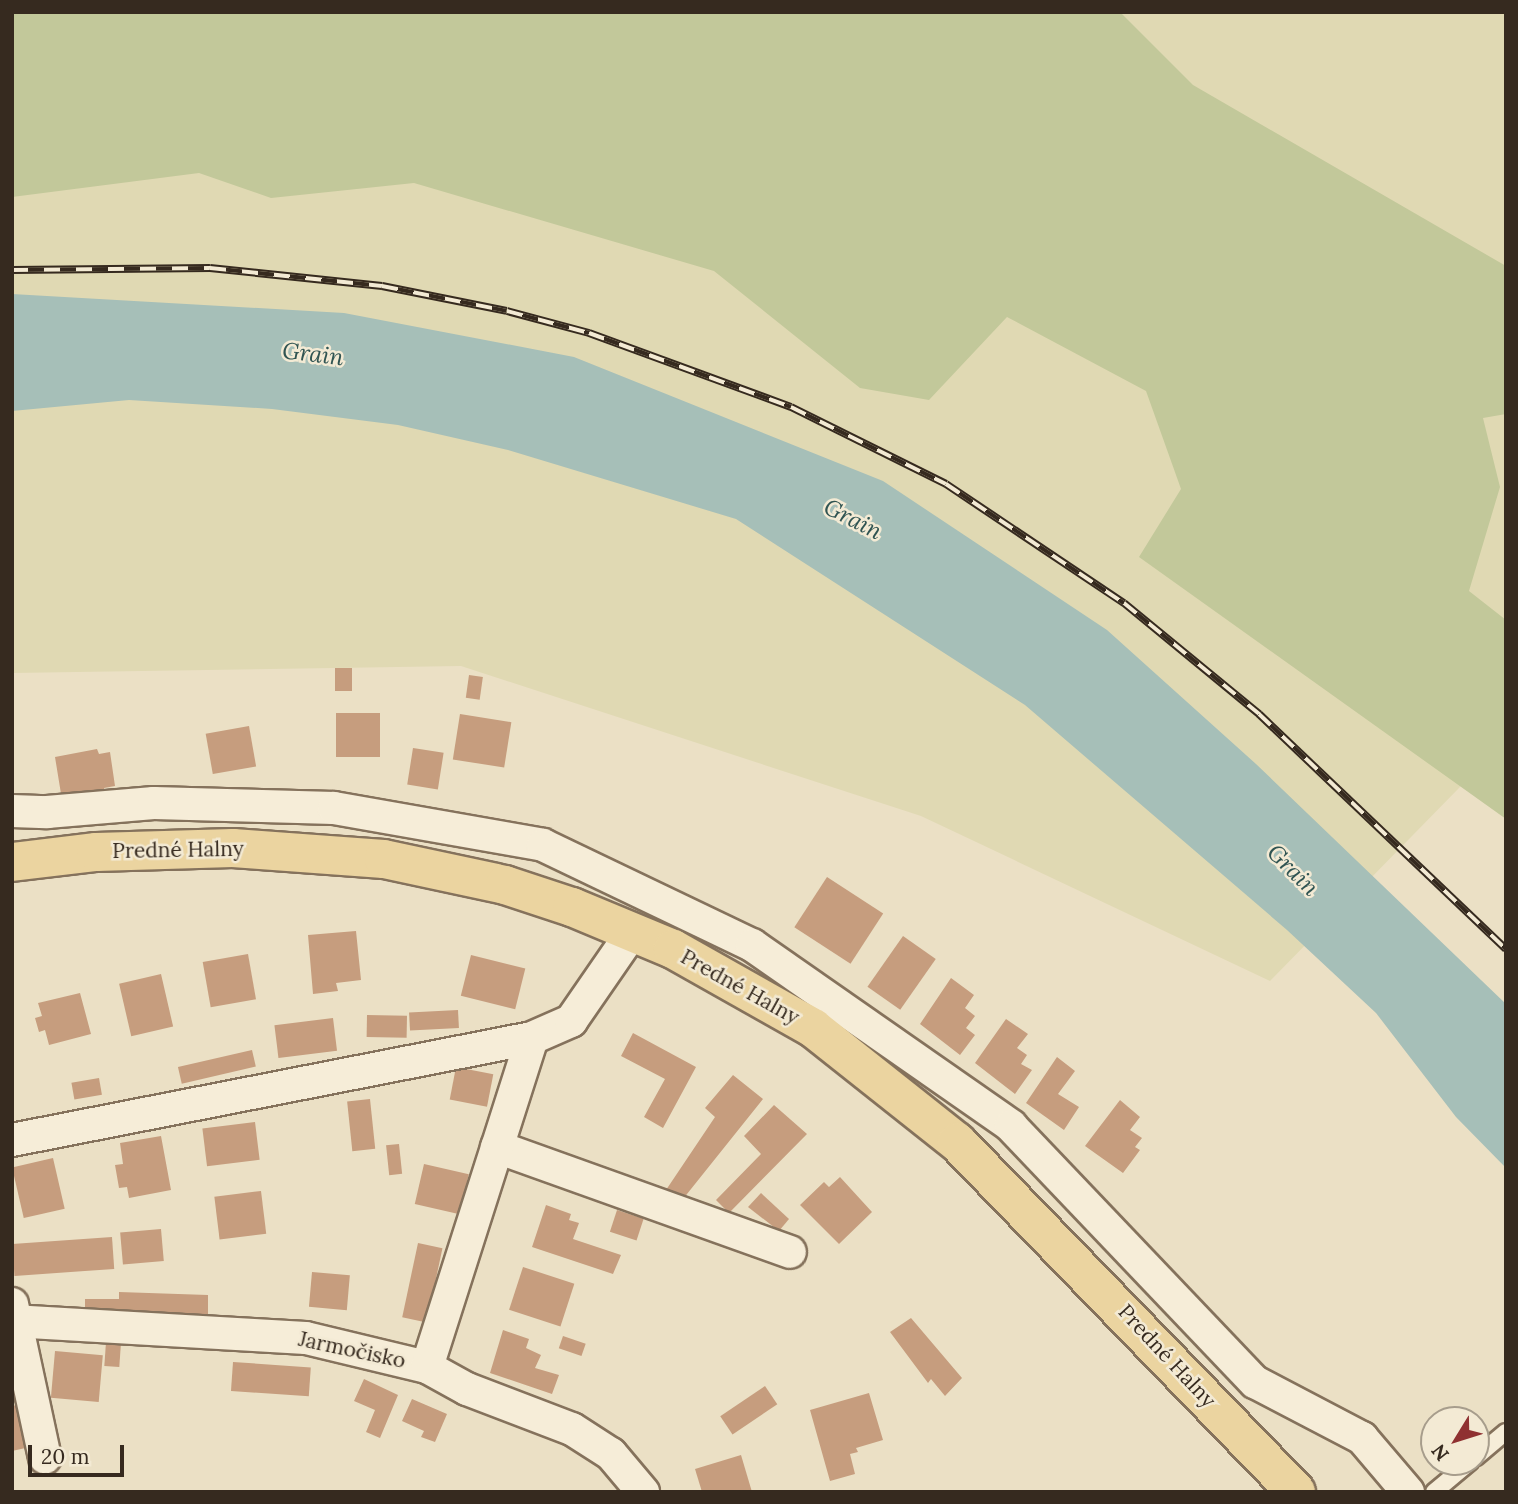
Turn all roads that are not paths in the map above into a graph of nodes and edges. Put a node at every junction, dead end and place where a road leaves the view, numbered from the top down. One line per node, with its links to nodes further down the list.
1 (12, 811): 17 (street)
2 (12, 862): 3 (main road, Predné Halny)
3 (633, 931): 4 (street); 16 (main road, Predné Halny)
4 (532, 1038): 5 (street); 6 (street, Jarmočisko)
5 (12, 1140)
6 (497, 1147): 7 (street); 9 (street, Jarmočisko)
7 (790, 1252)
8 (14, 1315): 9 (street, Jarmočisko); 10 (street, Jarmočisko)
9 (427, 1367): 15 (street)
10 (20, 1390): 13 (street, Jarmočisko)
11 (1506, 1432): 12 (lane)
12 (1490, 1445)
13 (46, 1458)
14 (1453, 1476): 18 (lane)
15 (643, 1492)
16 (1296, 1492)
17 (1408, 1492)
18 (1434, 1492)

